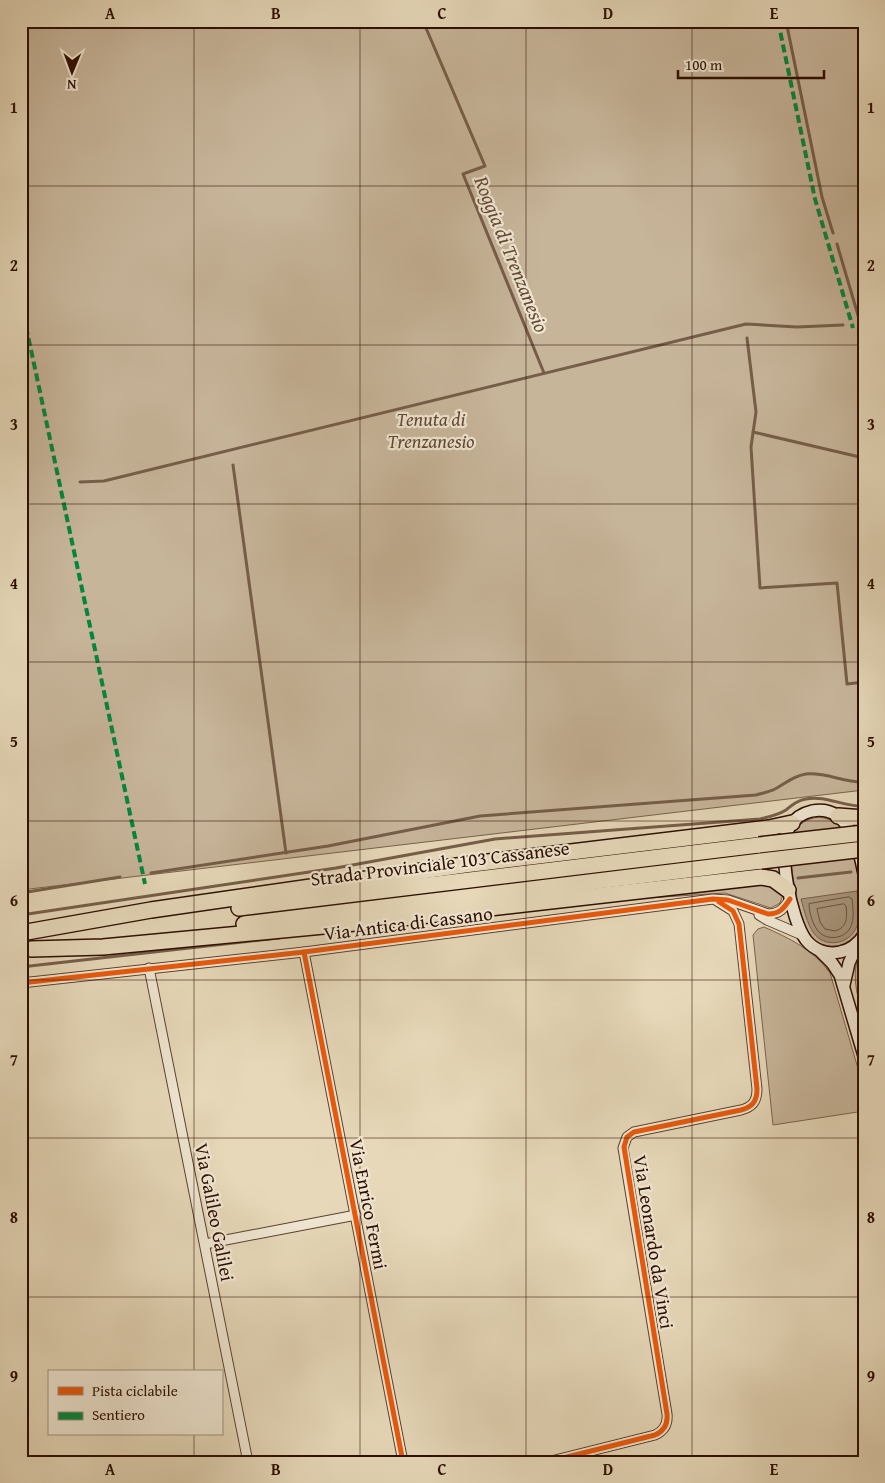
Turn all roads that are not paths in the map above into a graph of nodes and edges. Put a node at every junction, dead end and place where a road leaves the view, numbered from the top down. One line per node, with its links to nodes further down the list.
1 (838, 816): 2 (highway); 3 (main road); 6 (main road)
2 (864, 818)
3 (792, 824): 7 (main road); 11 (highway)
4 (864, 833): 11 (highway, Strada Provinciale 103 Cassanese, bridge)
5 (864, 850): 14 (highway, Strada Provinciale 103 Cassanese, bridge)
6 (864, 874)
7 (789, 894): 9 (street, Via Antica di Cassano); 12 (main road); 14 (highway)
8 (714, 899): 9 (street, Via Antica di Cassano); 10 (street); 16 (street, Via Antica di Cassano)
9 (748, 908): 10 (street); 12 (street, Via Antica di Cassano)
10 (739, 924): 25 (street, Via Leonardo da Vinci)
11 (21, 933)
12 (802, 934): 15 (main road)
13 (861, 938): 15 (main road); 19 (main road)
14 (26, 950)
15 (819, 950): 19 (main road)
16 (304, 952): 17 (street, Via Antica di Cassano); 21 (street, Via Enrico Fermi)
17 (149, 968): 18 (street, Via Antica di Cassano); 22 (street, Via Galileo Galilei)
18 (21, 982)
19 (844, 986): 20 (main road)
20 (864, 1056)
21 (356, 1215): 22 (street); 24 (street, Via Enrico Fermi)
22 (204, 1244): 23 (street, Via Galileo Galilei)
23 (248, 1462)
24 (403, 1462)
25 (547, 1462)

